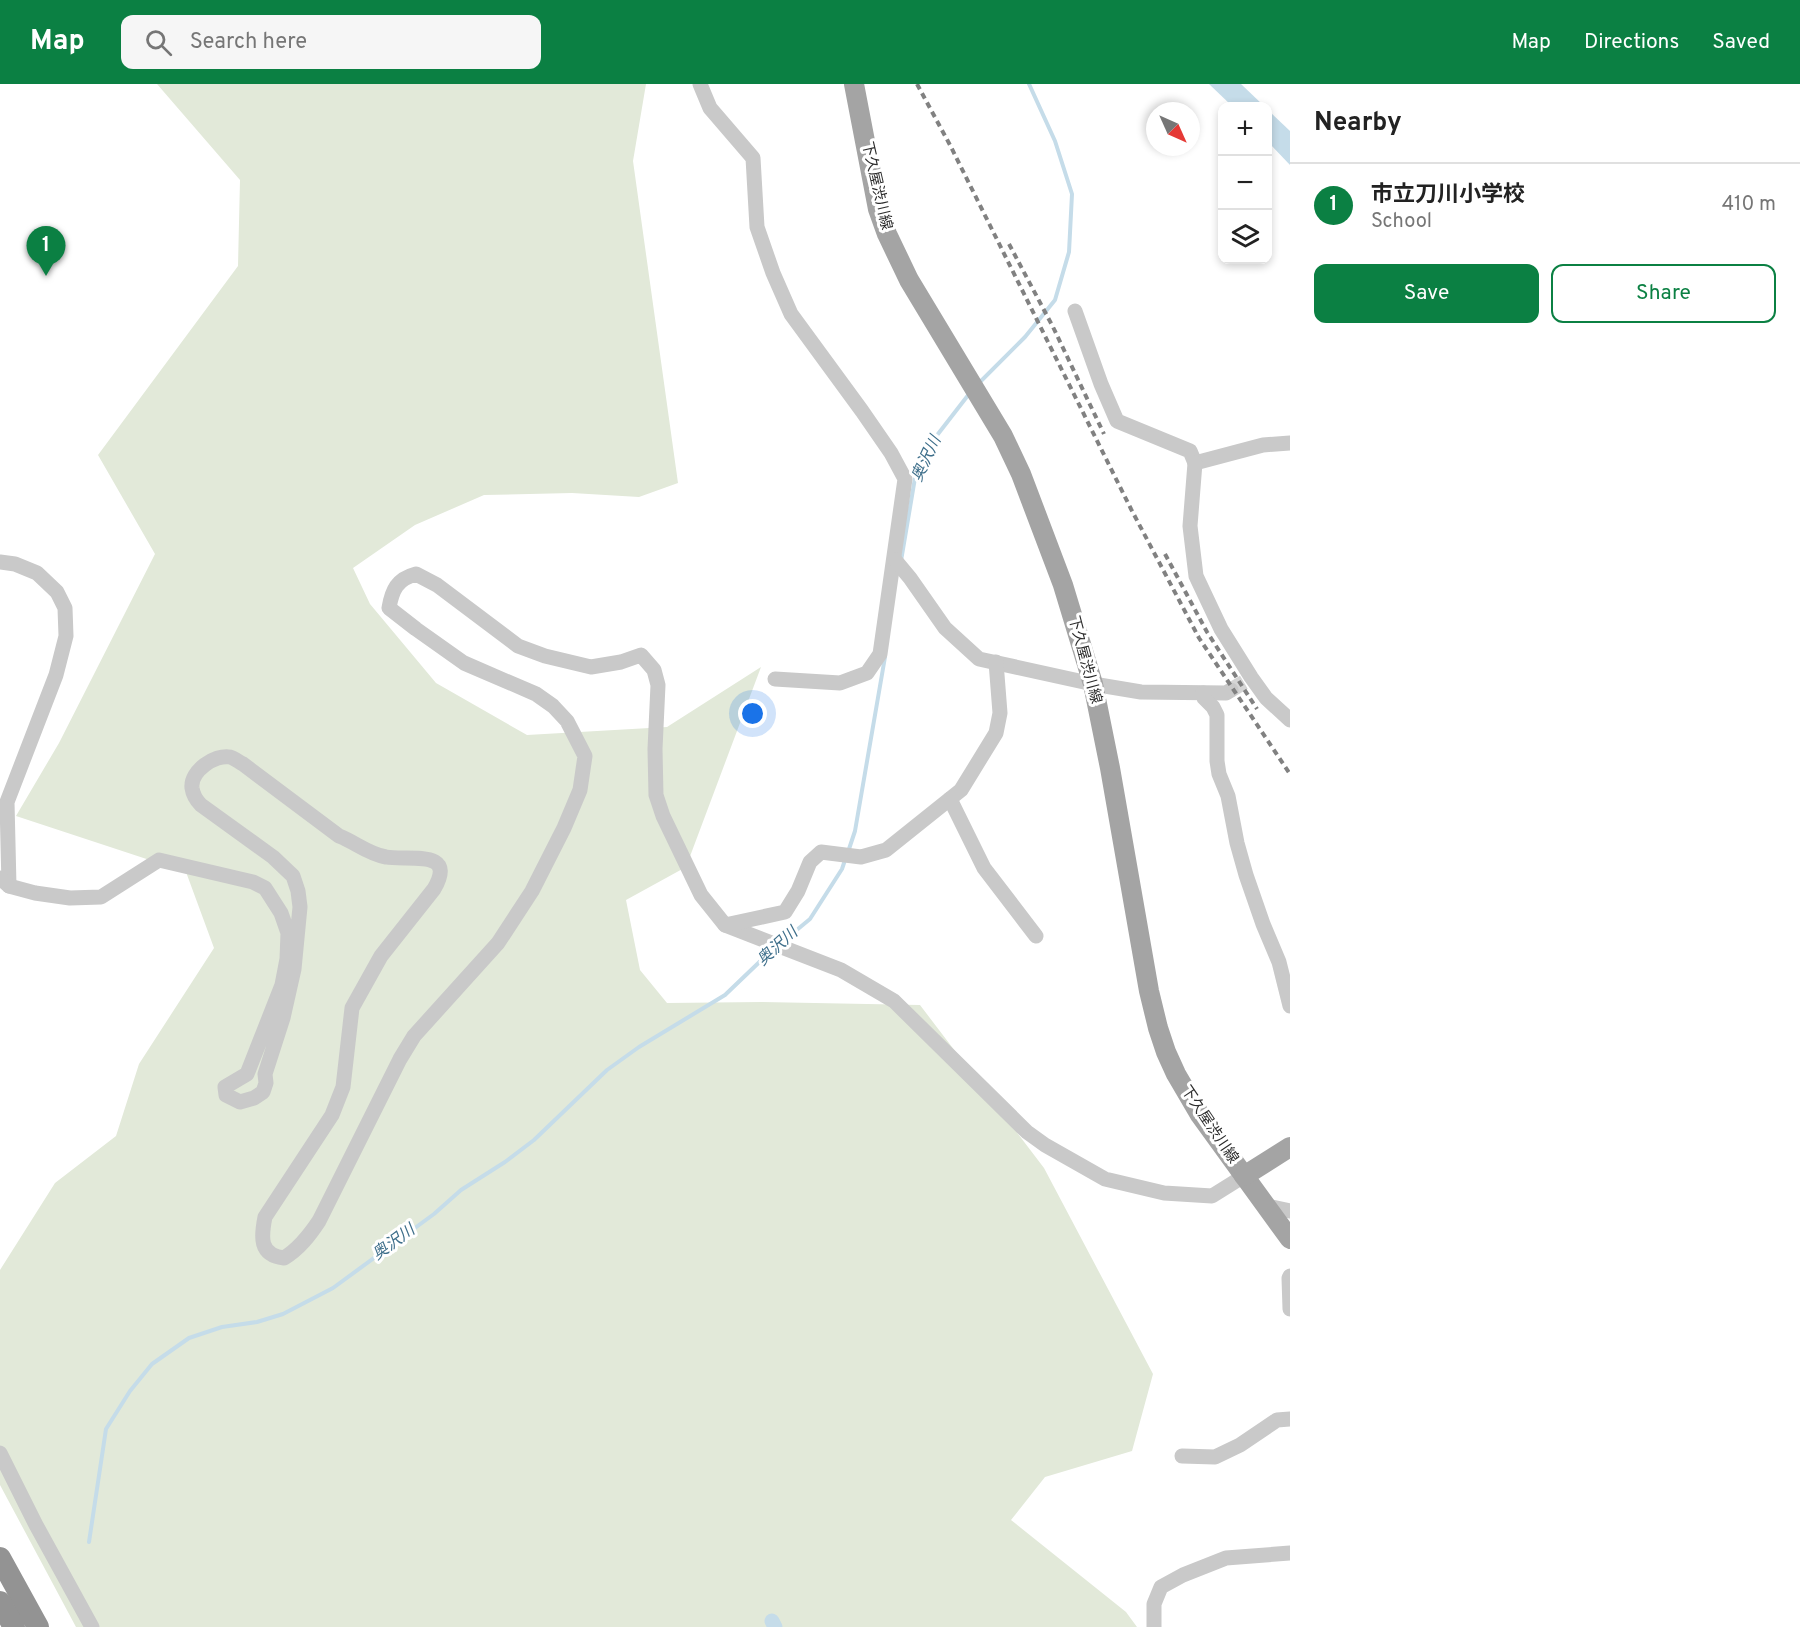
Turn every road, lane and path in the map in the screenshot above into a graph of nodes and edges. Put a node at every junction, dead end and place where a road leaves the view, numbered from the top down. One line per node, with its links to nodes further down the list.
1 (700, 84): 6 (street)
2 (854, 84): 10 (main road, 下久屋渋川線)
3 (1075, 311): 5 (street)
4 (1290, 443): 5 (street)
5 (1195, 463): 13 (street)
6 (895, 560): 8 (street); 9 (street)
7 (0, 562): 15 (street)
8 (996, 662): 10 (street); 14 (street)
9 (775, 679)
10 (1093, 684): 12 (street); 20 (main road, 下久屋渋川線)
11 (1231, 690): 12 (street)
12 (1203, 693): 18 (street)
13 (1290, 720)
14 (950, 799): 16 (street); 17 (street)
15 (4, 882): 16 (street)
16 (725, 925): 20 (street)
17 (1036, 936)
18 (1290, 1006)
19 (1290, 1147): 20 (main road)
20 (1244, 1176): 21 (main road, 下久屋渋川線)
21 (1267, 1206): 22 (street); 23 (main road, 下久屋渋川線)
22 (1290, 1211)
23 (1290, 1239)
24 (1290, 1276): 25 (street)
25 (1290, 1309)
26 (1290, 1419): 28 (street)
27 (0, 1454): 34 (street)
28 (1182, 1456)
29 (1290, 1553): 35 (street)
30 (0, 1558): 33 (highway)
31 (0, 1602): 32 (highway)
32 (14, 1627)
33 (38, 1627)
34 (92, 1627)
35 (1154, 1627)

